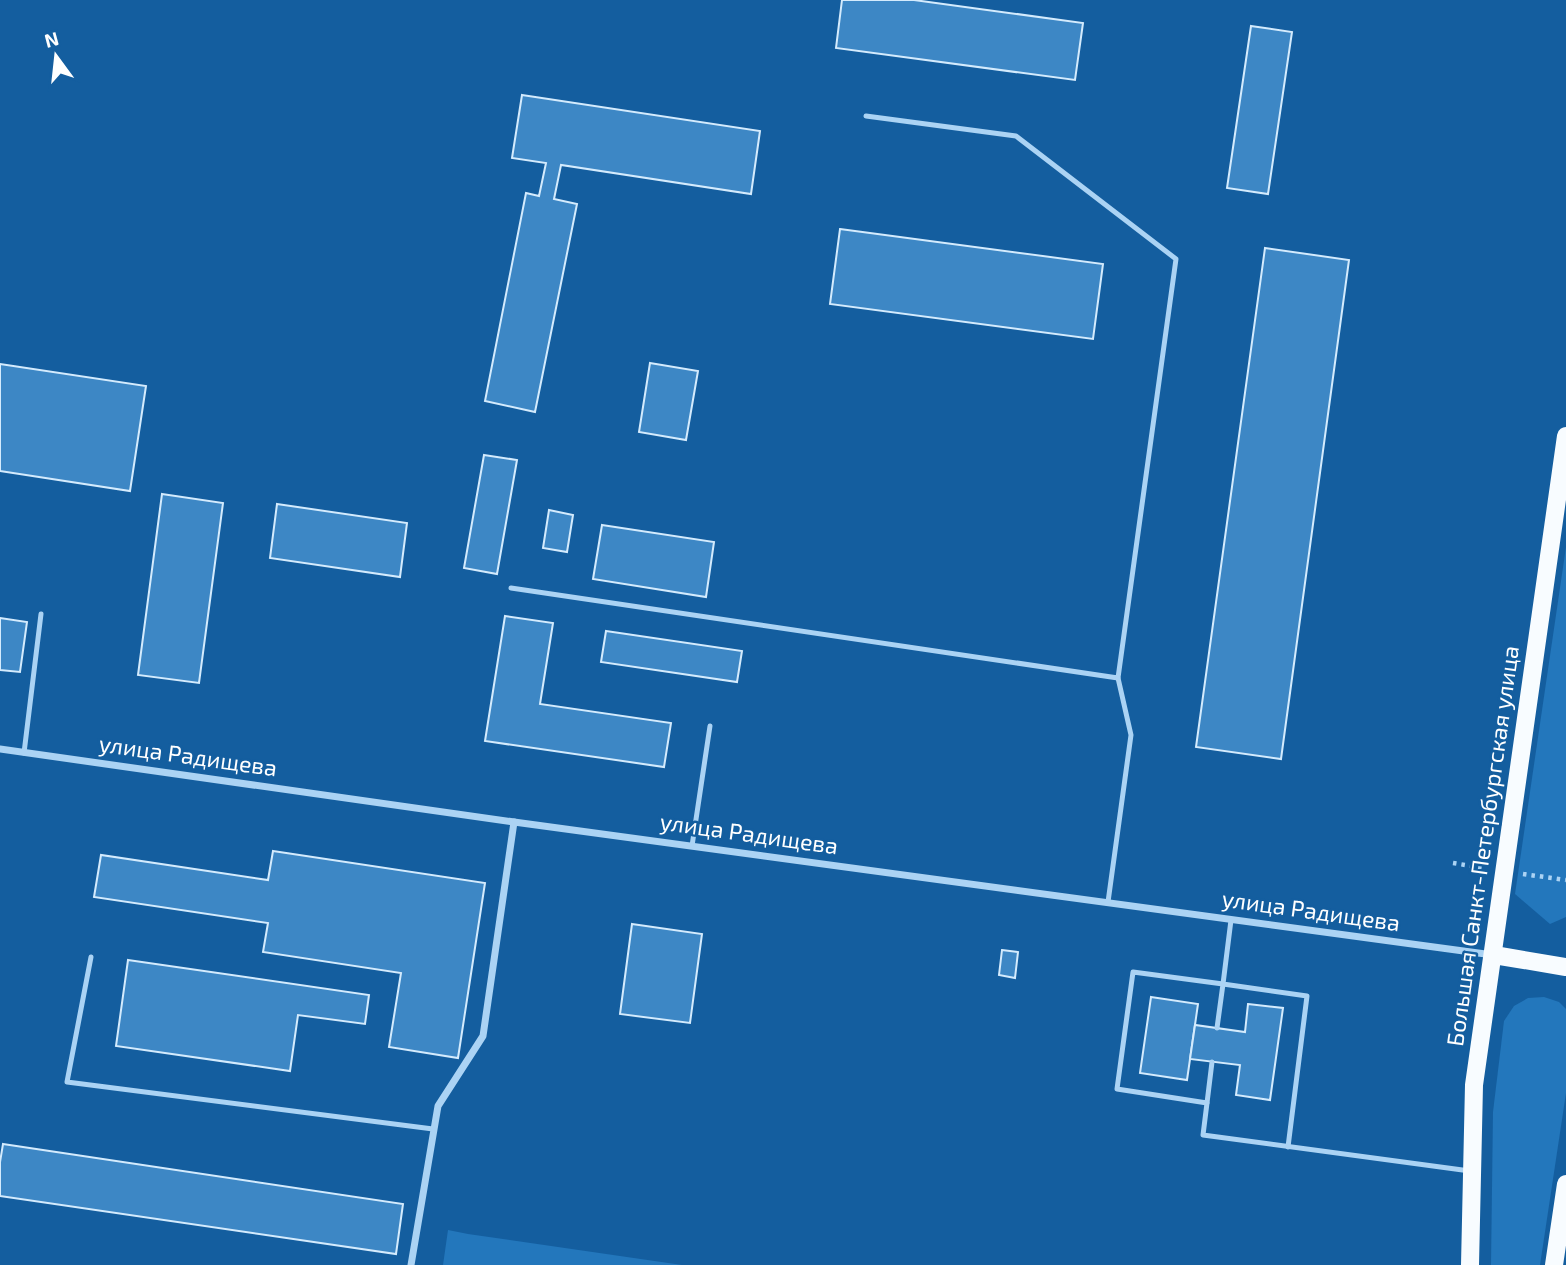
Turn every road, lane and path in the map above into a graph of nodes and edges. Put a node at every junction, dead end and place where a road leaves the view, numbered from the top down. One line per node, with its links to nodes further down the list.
1 (866, 116): 5 (lane)
2 (1566, 436): 13 (main road, Большая Санкт-Петербургская улица)
3 (511, 588): 5 (lane)
4 (41, 614): 8 (lane)
5 (1118, 678): 11 (lane)
6 (710, 726): 10 (lane)
7 (0, 749): 8 (street, улица Радищева)
8 (24, 753): 9 (street, улица Радищева)
9 (514, 822): 10 (street, улица Радищева); 20 (street)
10 (692, 846): 11 (street, улица Радищева)
11 (1108, 902): 12 (street, улица Радищева)
12 (1231, 920): 13 (street, улица Радищева); 16 (lane)
13 (1494, 955): 15 (main road); 22 (main road, Большая Санкт-Петербургская улица)
14 (91, 957): 20 (lane)
15 (1566, 967)
16 (1223, 984): 17 (lane); 19 (lane); 21 (lane)
17 (1217, 1028)
18 (1212, 1062): 19 (lane)
19 (1207, 1103): 21 (lane)
20 (433, 1129): 24 (street)
21 (1288, 1147): 22 (lane)
22 (1473, 1172): 25 (main road, Большая Санкт-Петербургская улица)
23 (1566, 1184): 26 (main road)
24 (411, 1265)
25 (1471, 1265)
26 (1554, 1265)

